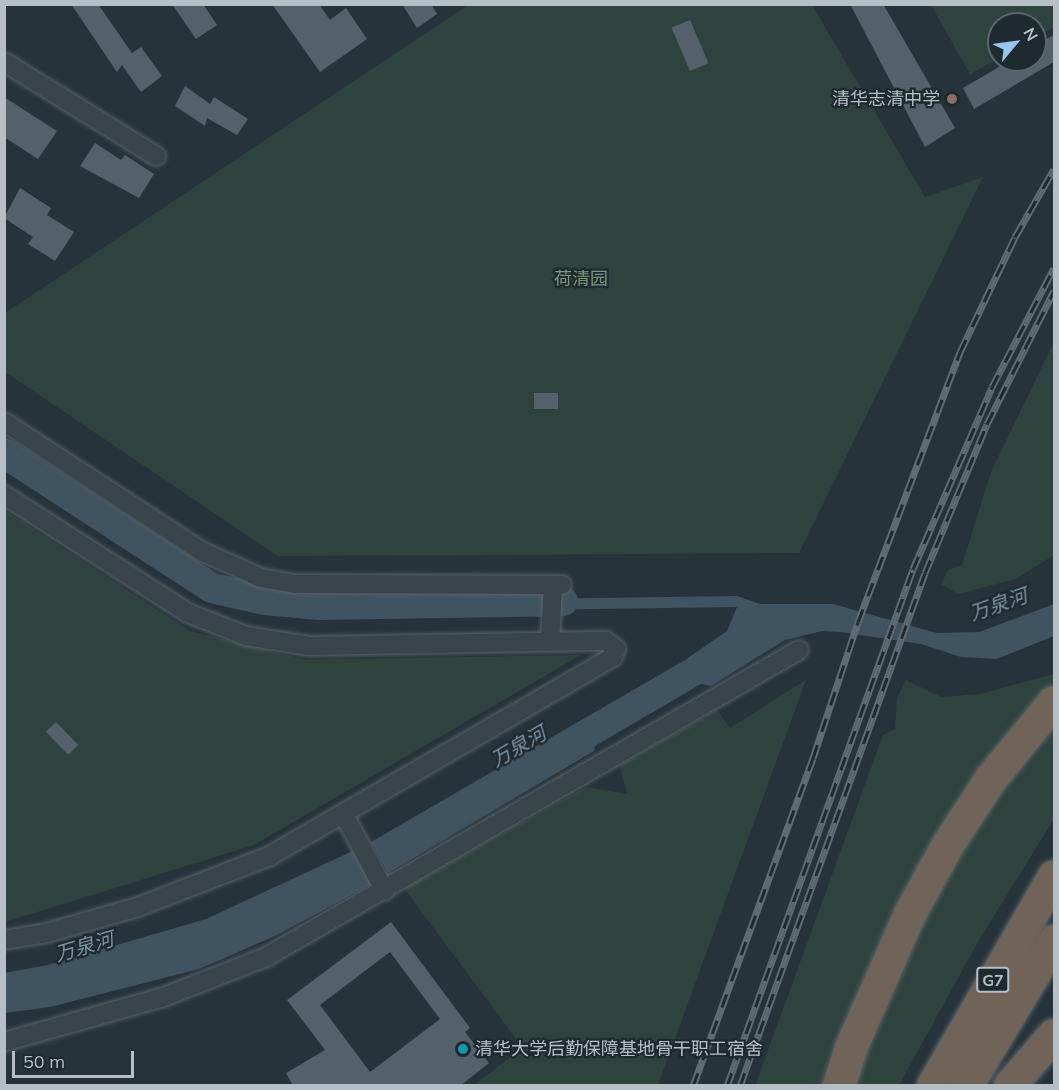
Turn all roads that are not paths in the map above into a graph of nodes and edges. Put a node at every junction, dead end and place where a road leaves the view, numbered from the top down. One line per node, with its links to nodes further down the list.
1 (4, 62): 2 (street)
2 (156, 156)
3 (4, 422): 5 (street)
4 (4, 495): 5 (street)
5 (550, 642): 8 (street)
6 (799, 650): 10 (street)
7 (1054, 702): 15 (highway)
8 (344, 815): 10 (street); 11 (street)
9 (1054, 876): 16 (highway, G7)
10 (385, 891): 14 (street)
11 (4, 940)
12 (1054, 941): 17 (highway, G7)
13 (1054, 1035): 18 (highway)
14 (4, 1042)
15 (839, 1086)
16 (933, 1086)
17 (967, 1086)
18 (1010, 1086)

